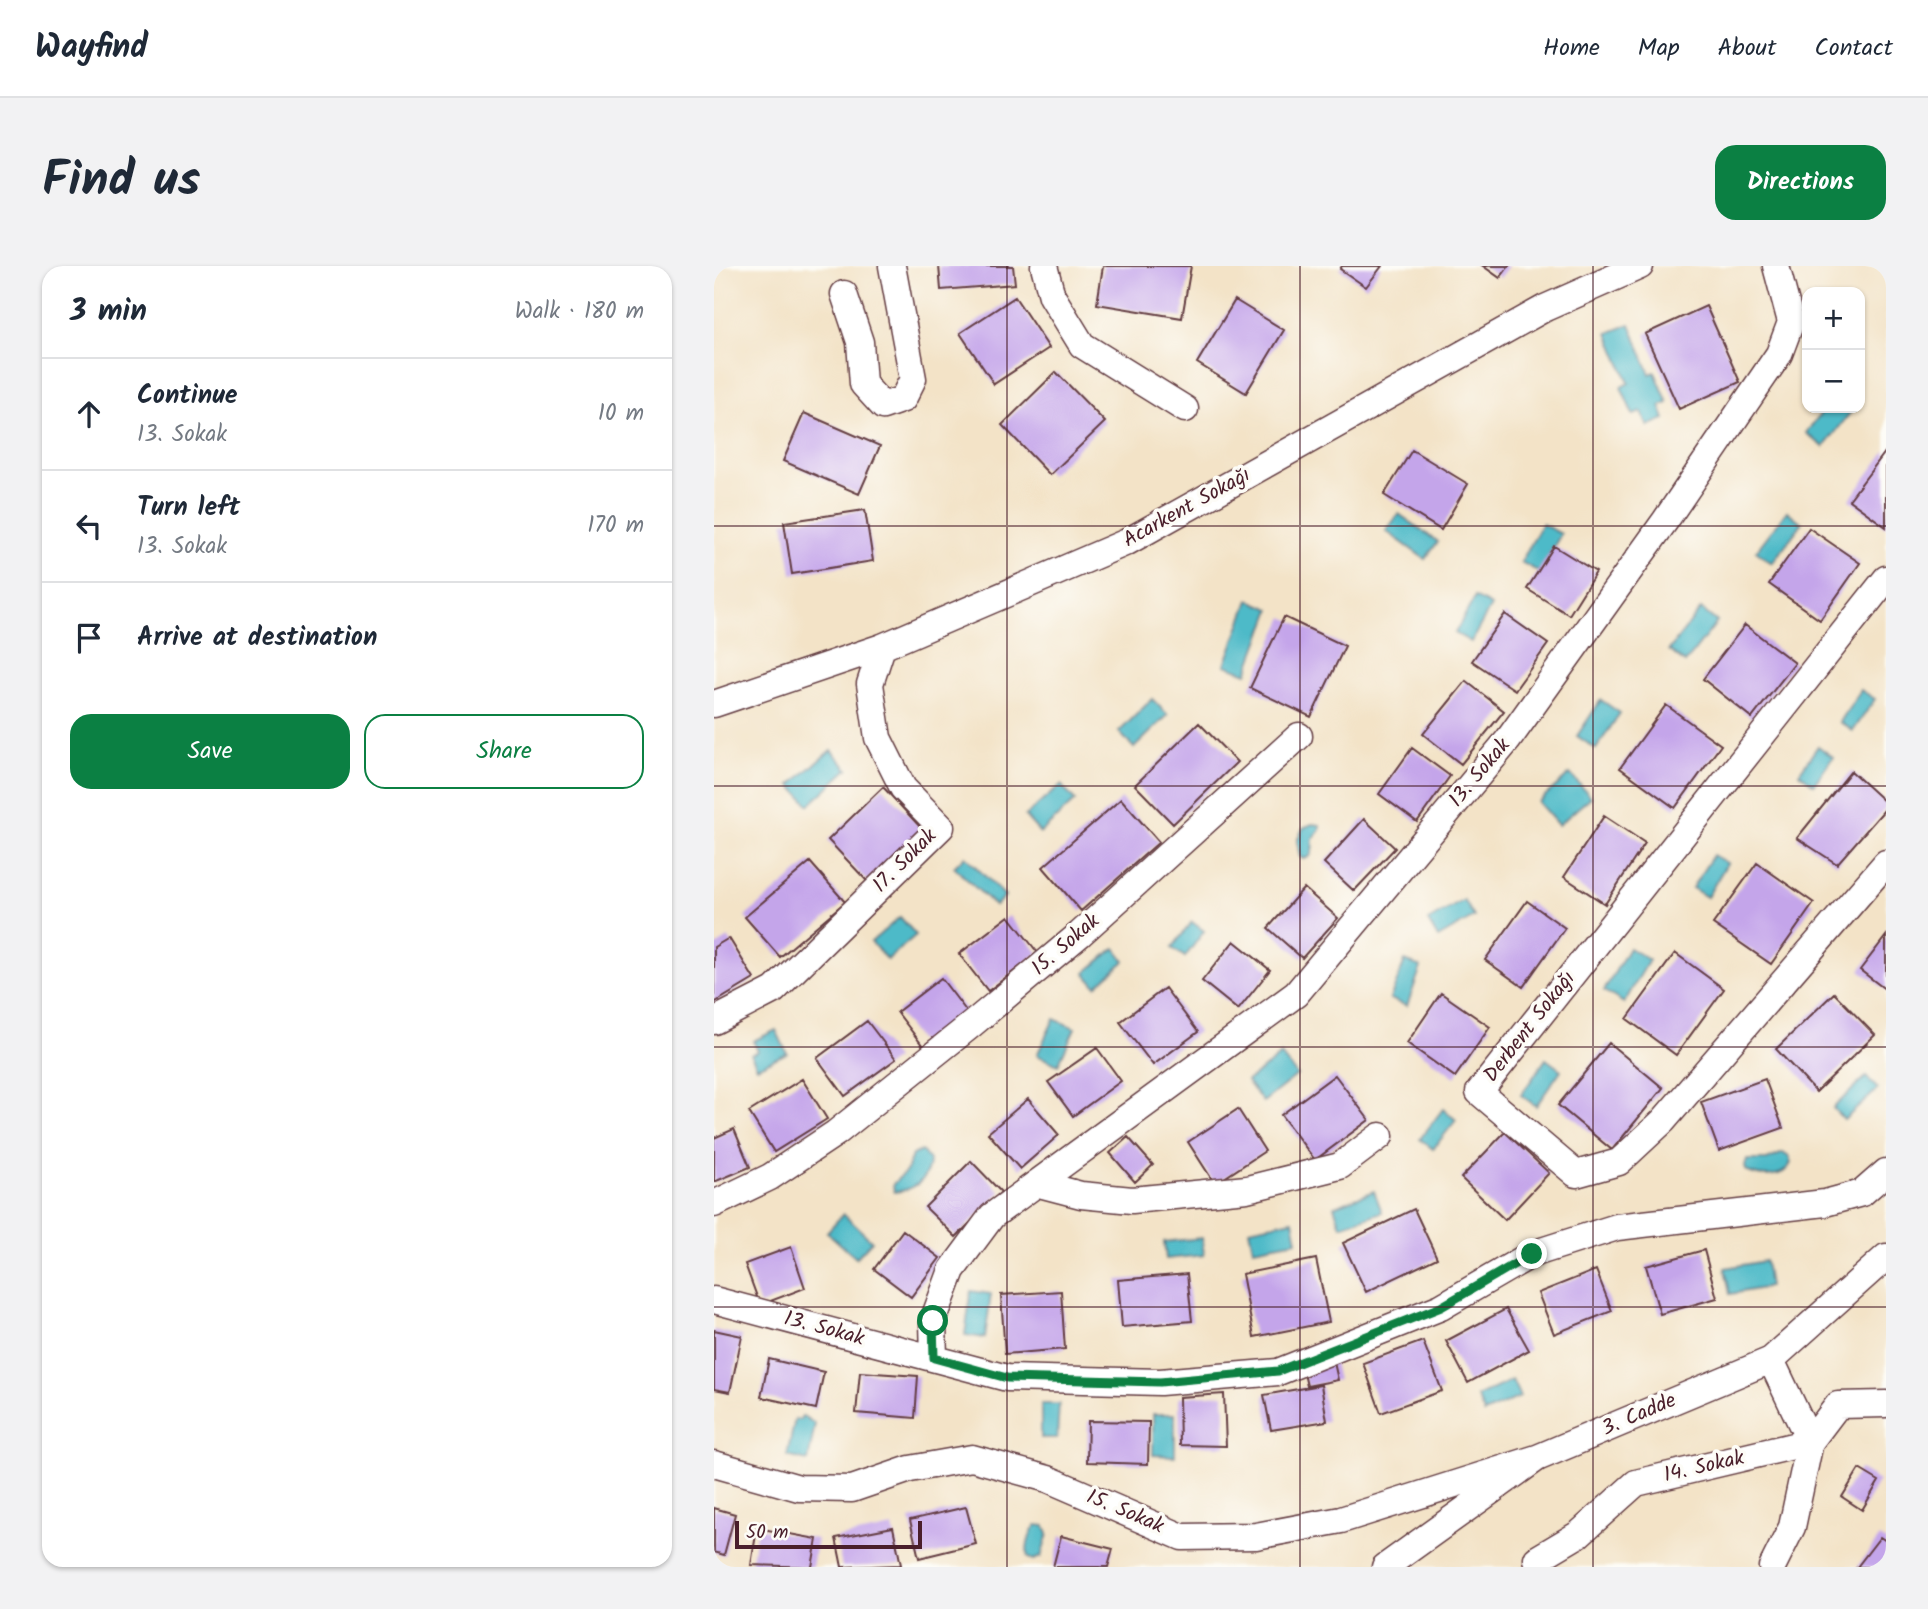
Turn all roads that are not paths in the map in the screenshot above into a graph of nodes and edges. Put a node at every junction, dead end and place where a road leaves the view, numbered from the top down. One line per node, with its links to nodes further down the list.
1 (892, 266): 5 (street)
2 (1044, 266): 6 (street)
3 (1640, 266): 8 (street, Acarkent Sokağı)
4 (1776, 266): 15 (street, 13. Sokak)
5 (844, 293)
6 (1185, 409)
7 (1886, 579): 11 (street, Derbent Sokağı)
8 (882, 647): 9 (street, Acarkent Sokağı); 12 (street, 17. Sokak)
9 (714, 704)
10 (1299, 736): 16 (street, 15. Sokak)
11 (1886, 863)
12 (714, 1021)
13 (1380, 1136): 15 (street)
14 (1886, 1172): 19 (street, 13. Sokak)
15 (1039, 1184): 19 (street, 13. Sokak)
16 (714, 1204)
17 (1886, 1257): 20 (street, 3. Cadde)
18 (714, 1300): 19 (street, 13. Sokak)
19 (934, 1358)
20 (1771, 1360): 22 (street); 23 (street, 3. Cadde)
21 (1886, 1404): 22 (street)
22 (1810, 1442): 26 (street, 14. Sokak); 27 (street)
23 (1537, 1458): 24 (street, 15. Sokak); 25 (street, 3. Cadde)
24 (714, 1464)
25 (1385, 1567)
26 (1540, 1567)
27 (1773, 1567)

